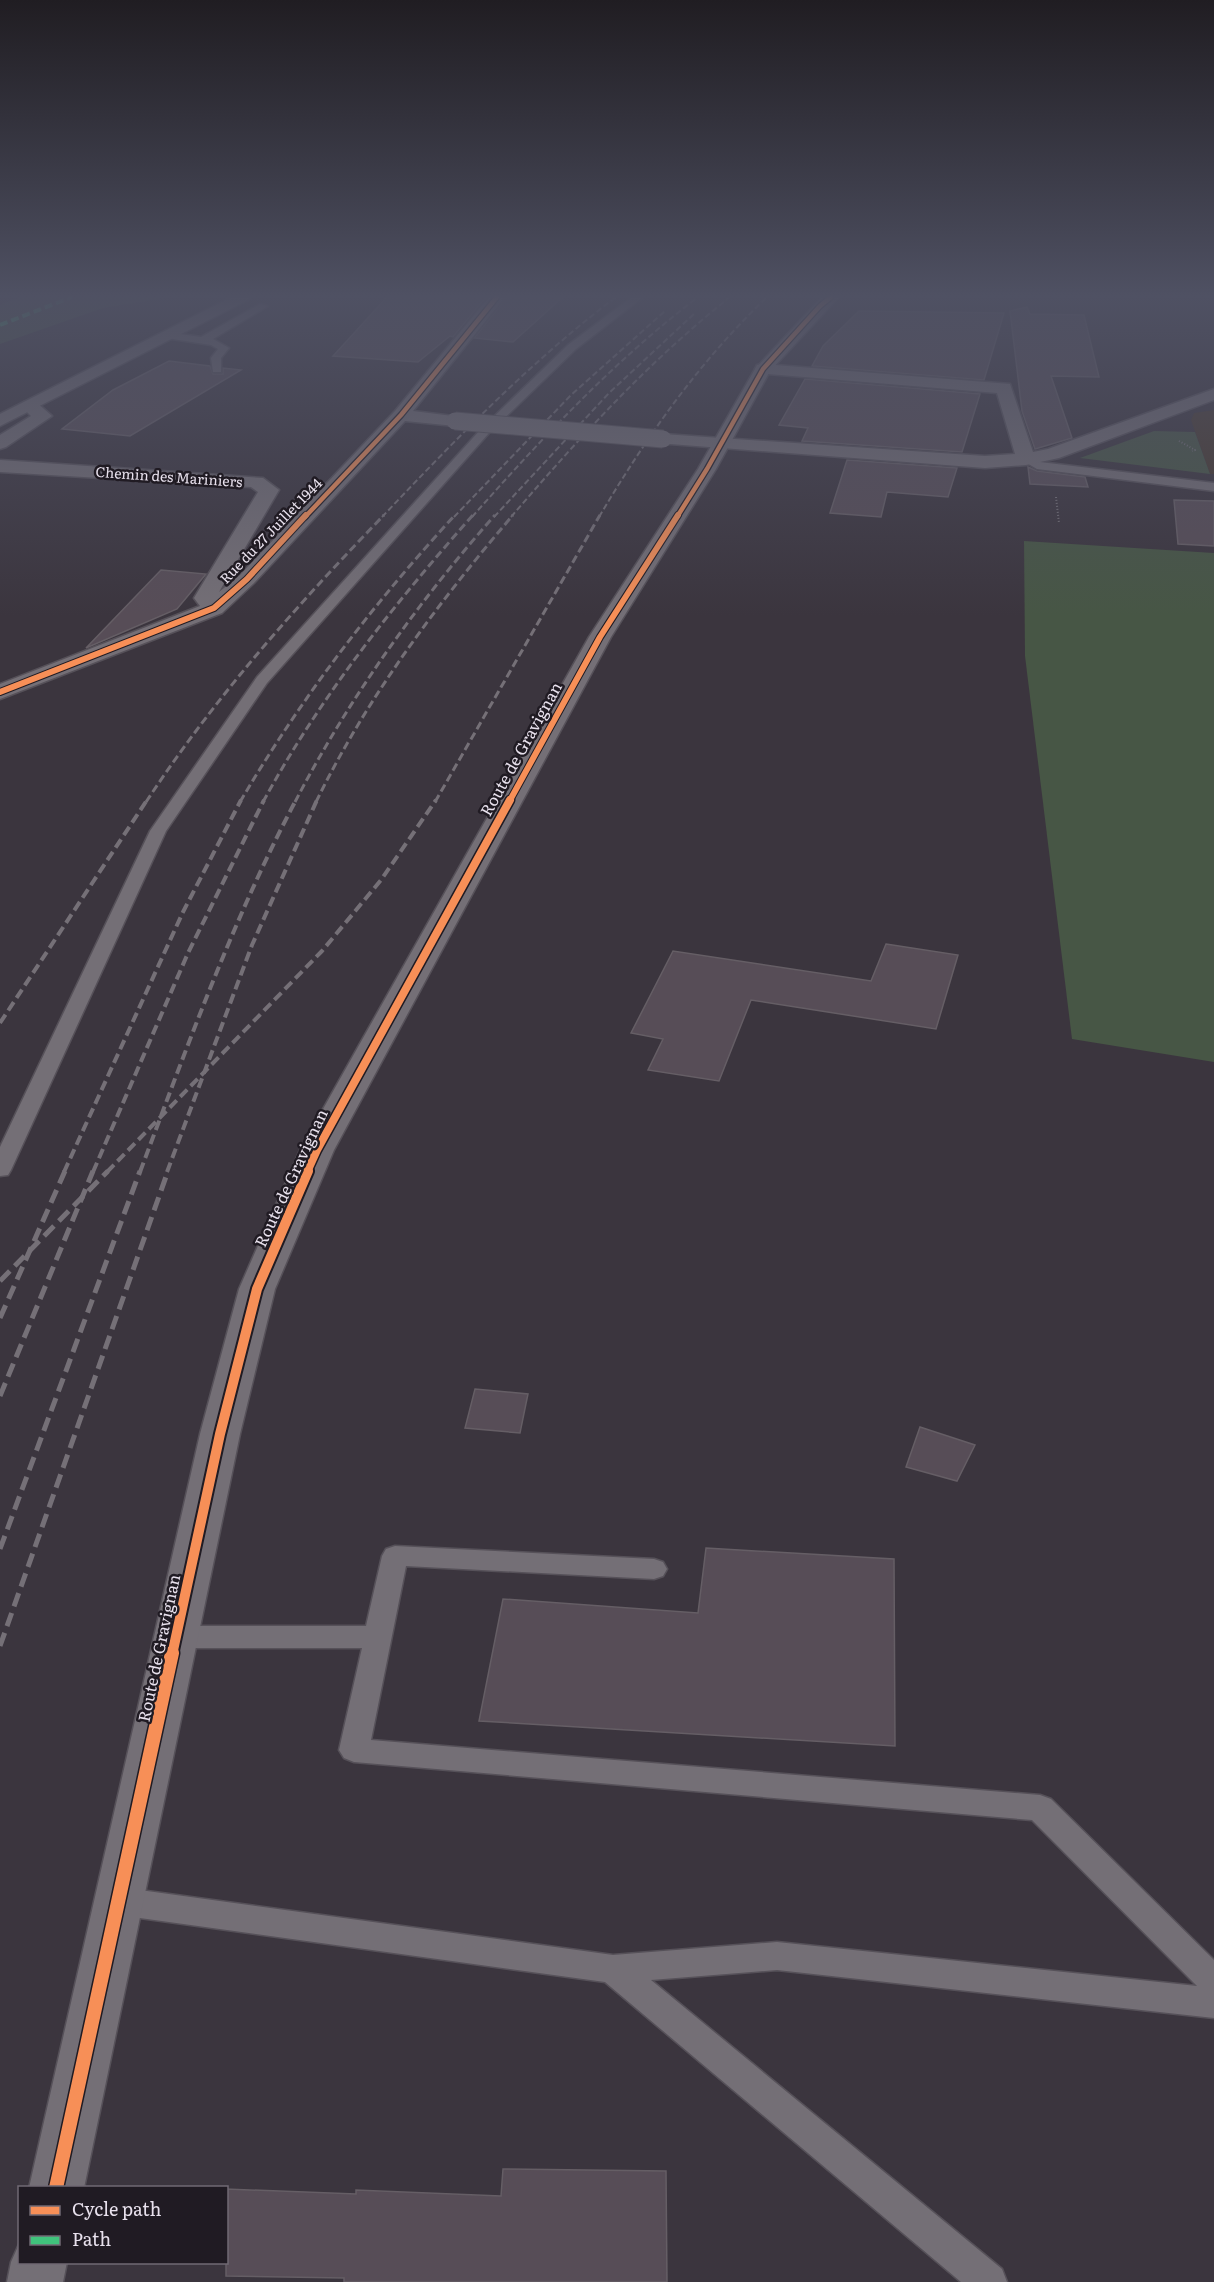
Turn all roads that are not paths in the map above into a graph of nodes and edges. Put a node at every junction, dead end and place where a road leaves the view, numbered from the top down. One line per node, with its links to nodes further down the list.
1 (35, 403): 8 (street)
2 (411, 403): 9 (street, Rue du 27 Juillet 1944)
3 (513, 403): 18 (lane)
4 (743, 403): 11 (street, Route de Gravignan)
5 (1009, 403): 13 (street)
6 (1188, 404): 7 (street); 13 (street)
7 (1214, 404)
8 (30, 406): 10 (street); 12 (street)
9 (401, 416): 11 (street, bridge); 16 (street, Rue du 27 Juillet 1944)
10 (0, 421)
11 (720, 442): 13 (street); 20 (street, Route de Gravignan)
12 (0, 443)
13 (1026, 459): 15 (lane)
14 (0, 466): 16 (street, Chemin des Mariniers)
15 (1214, 487)
16 (214, 608): 17 (street, Rue du 27 Juillet 1944)
17 (0, 692)
18 (0, 1170)
19 (654, 1569): 21 (lane)
20 (177, 1637): 21 (lane); 22 (street, Route de Gravignan)
21 (378, 1637): 24 (lane)
22 (118, 1901): 23 (lane); 26 (street, Route de Gravignan)
23 (613, 1970): 25 (lane); 29 (lane)
24 (1214, 1982)
25 (1214, 2003)
26 (56, 2186)
27 (39, 2264): 28 (street)
28 (35, 2282)
29 (989, 2282)

